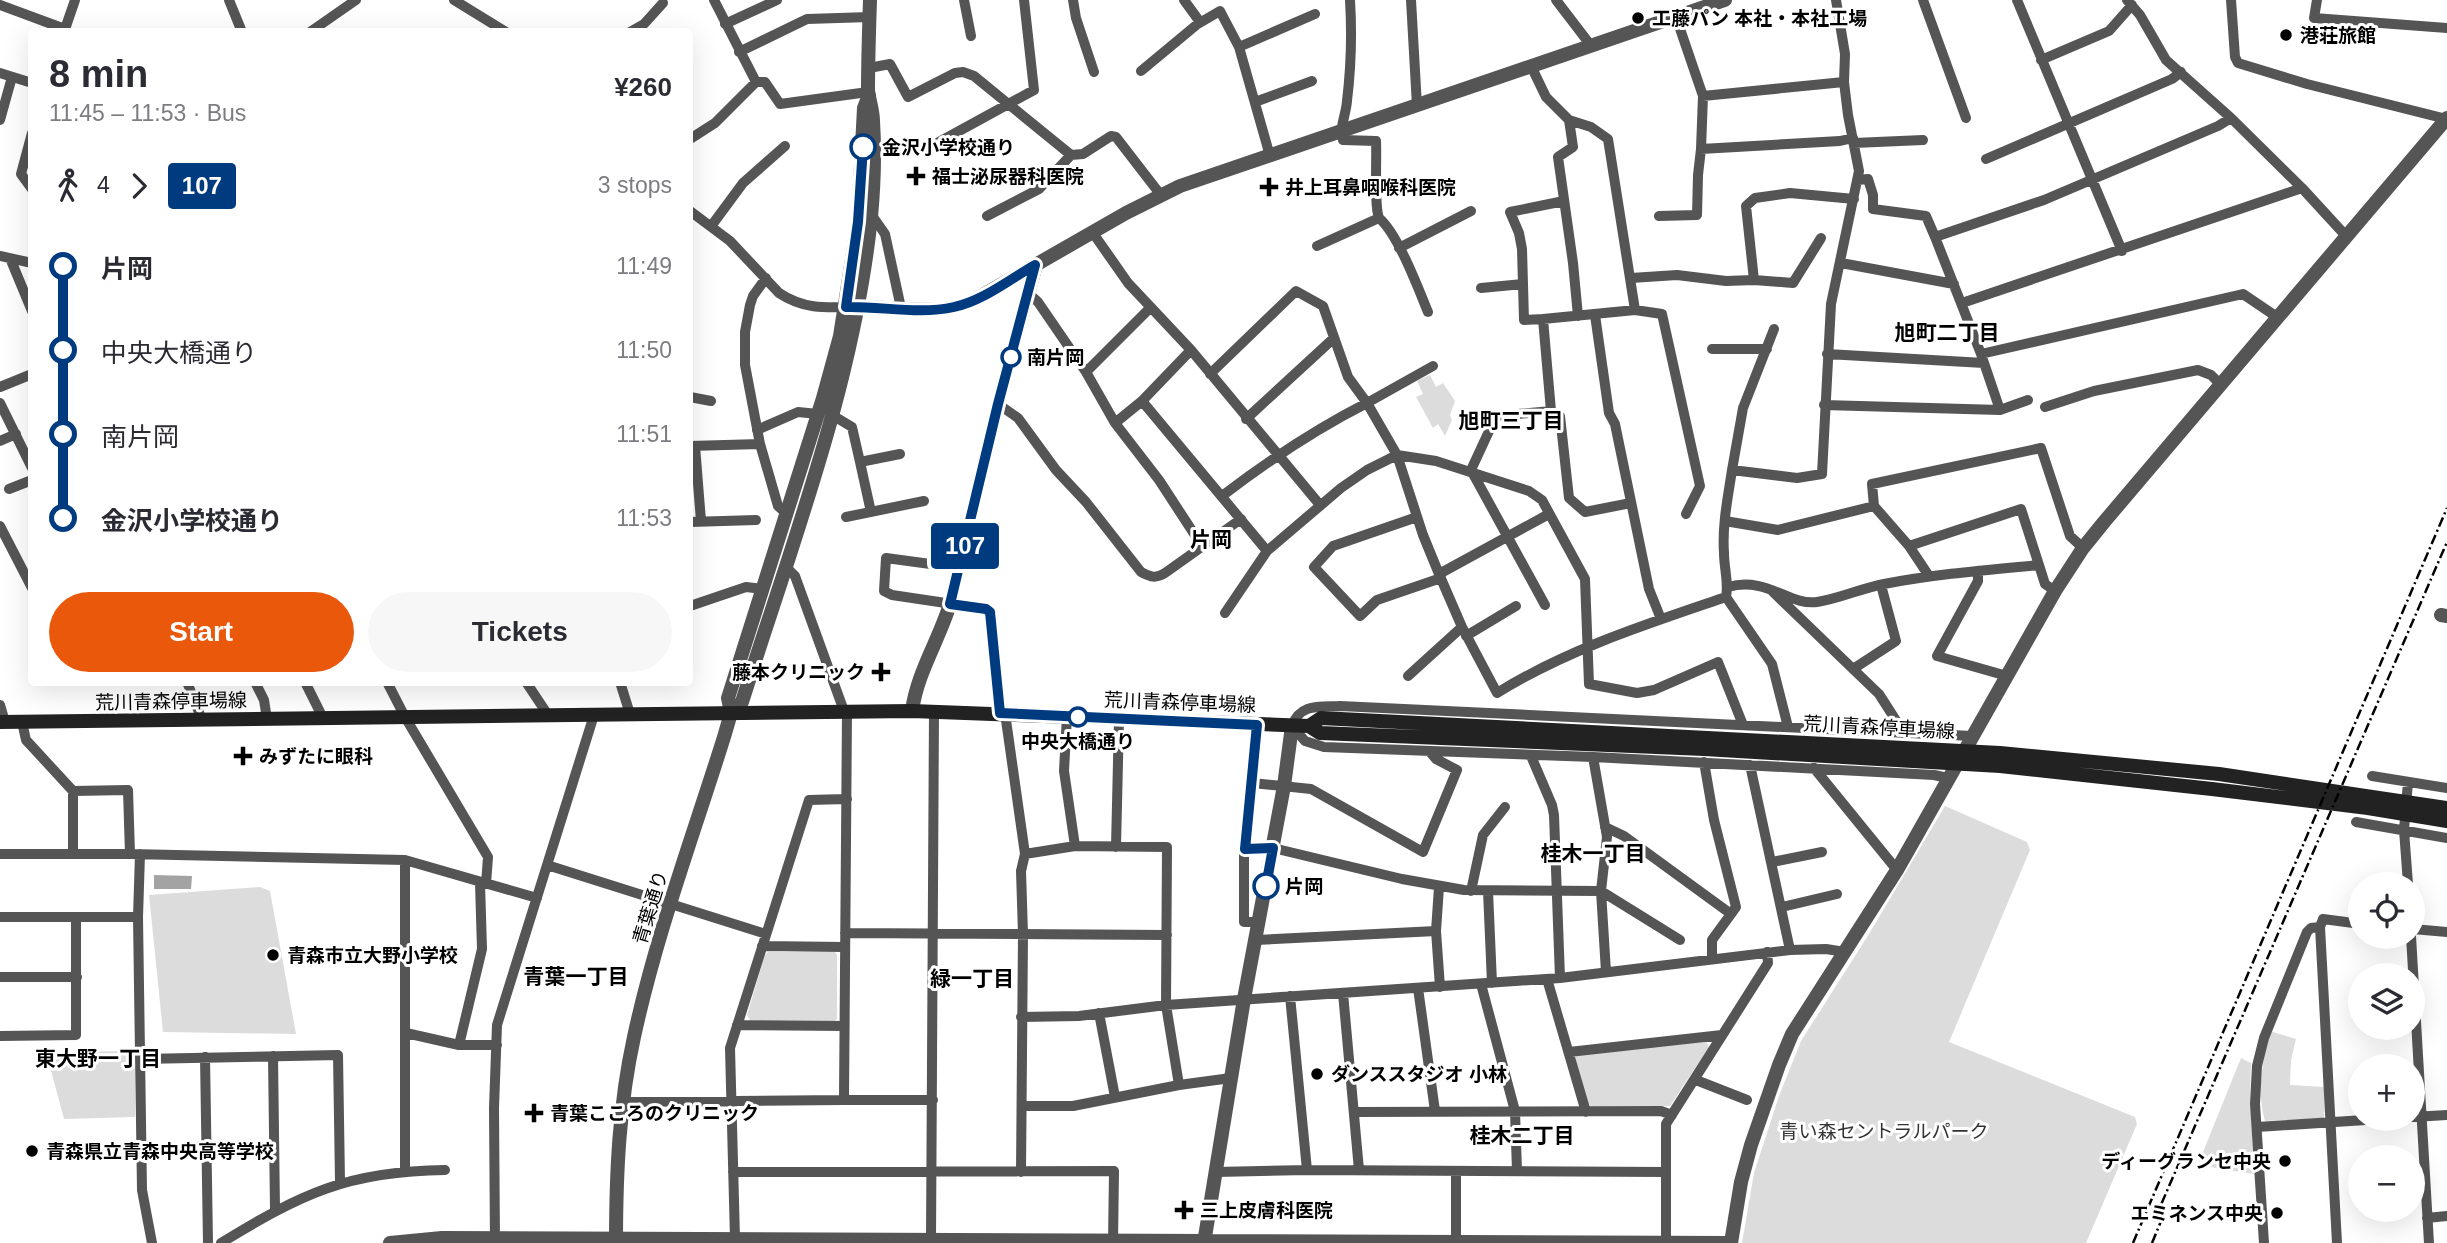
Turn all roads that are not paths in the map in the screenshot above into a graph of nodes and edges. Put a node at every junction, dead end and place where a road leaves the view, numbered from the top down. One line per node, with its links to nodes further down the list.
1 (75, 0): 31 (street)
2 (229, 0): 32 (street)
3 (356, 0): 33 (street)
4 (454, 0): 27 (street)
5 (714, 0): 28 (street)
6 (777, 0): 28 (street)
7 (870, 0): 25 (street)
8 (964, 0): 38 (street)
9 (1024, 0): 57 (street)
10 (1073, 0): 46 (street)
11 (1184, 0): 29 (street)
12 (1350, 0): 65 (street)
13 (1411, 0): 58 (street)
14 (1556, 0): 40 (street)
15 (1725, 0): 26 (street)
16 (1836, 0): 53 (street)
17 (1923, 0): 59 (street)
18 (2017, 0): 42 (street)
19 (2231, 0): 61 (street)
20 (2317, 0): 37 (street)
21 (663, 3): 36 (street)
22 (2130, 3): 42 (street); 47 (street)
23 (0, 5): 30 (street)
24 (1315, 14): 39 (street)
25 (870, 17): 41 (street); 43 (street)
26 (1676, 17): 40 (street); 55 (street)
27 (486, 20): 34 (street); 35 (street)
28 (725, 24): 41 (street)
29 (1196, 26): 39 (street); 45 (street)
30 (59, 28)
31 (65, 28)
32 (240, 28)
33 (316, 28)
34 (481, 28)
35 (499, 28)
36 (637, 28)
37 (2447, 28)
38 (971, 36)
39 (1239, 47): 56 (street)
40 (1592, 47): 44 (street)
41 (739, 52): 52 (street)
42 (2041, 60): 64 (street)
43 (869, 68): 54 (street); 57 (street)
44 (1532, 68): 58 (street); 63 (street)
45 (1141, 71)
46 (1094, 72)
47 (2181, 72): 60 (street); 64 (street)
48 (0, 73): 49 (street)
49 (12, 77): 51 (street); 62 (street)
50 (1312, 81): 56 (street)
51 (28, 82)
52 (756, 82): 54 (street); 66 (street)
53 (1844, 82): 55 (street); 67 (street)
54 (869, 94): 85 (street); 110 (street)
55 (1703, 96): 72 (street)
56 (1255, 102): 74 (street)
57 (1007, 104): 69 (street); 73 (street)
58 (1417, 106): 65 (street)
59 (1966, 118)
60 (2231, 118): 77 (street); 79 (street)
61 (2447, 118): 91 (street)
62 (0, 120)
63 (1569, 120): 82 (street); 102 (street)
64 (2069, 125): 75 (street); 77 (street)
65 (1340, 132): 74 (street); 88 (street)
66 (693, 137)
67 (1854, 140): 68 (street); 72 (street); 76 (street)
68 (1923, 140)
69 (939, 142)
70 (785, 146): 89 (street)
71 (28, 148): 78 (street)
72 (1701, 149): 87 (street)
73 (1071, 155): 80 (street); 86 (street)
74 (1270, 156): 80 (street)
75 (1986, 159)
76 (1858, 180): 81 (street); 93 (street)
77 (2092, 180): 93 (street); 96 (street)
78 (28, 184)
79 (2302, 188): 91 (street); 96 (street)
80 (1160, 194): 90 (street)
81 (1854, 199): 99 (street); 103 (street)
82 (1564, 201): 104 (street); 116 (street)
83 (1471, 211): 95 (street)
84 (693, 213): 89 (street)
85 (871, 214): 110 (street); 111 (street)
86 (987, 216)
87 (1659, 216)
88 (1379, 218): 94 (street); 95 (street)
89 (712, 225): 101 (street)
90 (1093, 233): 100 (street); 112 (street)
91 (2346, 236): 117 (street)
92 (1821, 237): 103 (street)
93 (1935, 237): 105 (street)
94 (1317, 246)
95 (1399, 248): 114 (street)
96 (2122, 251): 109 (street)
97 (5, 257): 98 (street); 108 (street)
98 (28, 261)
99 (1840, 263): 105 (street); 124 (street)
100 (1035, 265): 107 (street); 111 (street)
101 (766, 278): 110 (street); 146 (street)
102 (1631, 278): 103 (street); 113 (street)
103 (1754, 280)
104 (1523, 284): 106 (street); 118 (street)
105 (1954, 284): 109 (street)
106 (1481, 288)
107 (1028, 293): 127 (street); 138 (street)
108 (28, 303)
109 (1962, 303): 125 (street)
110 (852, 307): 111 (street); 143 (street)
111 (901, 308)
112 (1150, 308): 123 (street); 127 (street)
113 (1635, 310): 115 (street); 167 (street)
114 (1428, 312)
115 (1595, 315): 116 (street); 163 (street)
116 (1578, 316): 118 (street)
117 (2277, 317): 125 (street); 130 (street)
118 (1543, 319): 142 (street)
119 (1774, 329): 122 (street)
120 (1334, 338): 128 (street); 137 (street); 144 (street)
121 (1712, 349): 122 (street)
122 (1767, 349): 157 (street)
123 (1191, 350): 128 (street); 134 (street)
124 (1827, 354): 125 (street); 139 (street)
125 (1983, 358): 141 (street)
126 (1433, 366): 137 (street)
127 (1086, 372): 145 (street)
128 (1210, 374): 144 (street)
129 (28, 376): 131 (street)
130 (2220, 384): 140 (street); 180 (street)
131 (0, 387)
132 (693, 398): 133 (street)
133 (712, 401)
134 (1142, 401): 145 (street); 161 (street)
135 (2028, 401): 141 (street)
136 (0, 403): 147 (street)
137 (1367, 403): 152 (street); 153 (street)
138 (998, 404): 178 (street); 184 (street)
139 (1824, 405): 141 (street); 157 (street)
140 (2045, 407)
141 (2000, 410)
142 (1551, 411): 156 (street); 163 (street)
143 (825, 414): 146 (street); 155 (street); 168 (street); 183 (street)
144 (1246, 419): 152 (street)
145 (1115, 423): 178 (street)
146 (757, 430): 149 (street)
147 (16, 434): 148 (street); 154 (street)
148 (0, 441)
149 (760, 444): 150 (street); 168 (street)
150 (693, 446)
151 (900, 454): 155 (street)
152 (1276, 455): 161 (street); 164 (street)
153 (1397, 455): 156 (street); 164 (street); 171 (street)
154 (28, 460)
155 (860, 462): 166 (street)
156 (1471, 470): 169 (street); 177 (street)
157 (1732, 470): 174 (street)
158 (693, 471): 175 (street)
159 (28, 482): 160 (street)
160 (9, 489)
161 (1222, 496): 172 (street)
162 (923, 501): 166 (street)
163 (1631, 503): 199 (street)
164 (1320, 506): 181 (street)
165 (1874, 506): 174 (street); 179 (street); 180 (street)
166 (871, 512): 170 (street)
167 (1686, 513)
168 (787, 514): 191 (street)
169 (1549, 514): 177 (street); 201 (street)
170 (846, 517)
171 (1418, 517): 186 (street); 186 (street)
172 (1241, 519): 178 (street); 181 (street)
173 (756, 520): 175 (street)
174 (1725, 520): 193 (street)
175 (695, 522)
176 (0, 526): 188 (street)
177 (1507, 537): 186 (street); 196 (street)
178 (1202, 546)
179 (1909, 546): 182 (street); 187 (street)
180 (2083, 548): 192 (street)
181 (1267, 551): 198 (street)
182 (2039, 565): 185 (street); 192 (street)
183 (785, 566): 212 (street); 215 (street)
184 (960, 568): 194 (street); 194 (street)
185 (1978, 571): 187 (street); 204 (street)
186 (1440, 576): 200 (street)
187 (1929, 576): 189 (street)
188 (28, 580)
189 (1881, 585): 190 (street); 202 (street)
190 (1768, 587): 193 (street); 202 (street)
191 (763, 589): 195 (street); 215 (street)
192 (2055, 591): 204 (street)
193 (1727, 592): 199 (street); 231 (street)
194 (950, 604): 213 (street); 216 (street)
195 (693, 605)
196 (1545, 605)
197 (1516, 606): 200 (street)
198 (1225, 613)
199 (1661, 619): 201 (street)
200 (1464, 631): 201 (street); 203 (street)
201 (1587, 647): 229 (street)
202 (1853, 669): 232 (street)
203 (1408, 676)
204 (2007, 676): 233 (street)
205 (189, 686): 225 (street)
206 (257, 686): 223 (street)
207 (307, 686): 222 (street)
208 (389, 686): 221 (street)
209 (529, 686): 217 (street)
210 (621, 686): 219 (street)
211 (0, 705): 226 (street)
212 (846, 711): 213 (main road, 荒川青森停車場線); 215 (main road, 荒川青森停車場線); 247 (street)
213 (912, 711): 214 (main road, 荒川青森停車場線)
214 (934, 711): 216 (main road, 荒川青森停車場線); 291 (street)
215 (731, 713): 219 (main road, 荒川青森停車場線); 277 (street, 青葉通り)
216 (1003, 713): 220 (main road, 荒川青森停車場線); 263 (street)
217 (548, 715): 218 (main road, 荒川青森停車場線); 221 (main road, 荒川青森停車場線)
218 (594, 715): 219 (main road, 荒川青森停車場線); 266 (street)
219 (630, 715)
220 (1067, 716): 224 (main road, 荒川青森停車場線); 255 (street)
221 (405, 717): 222 (main road, 荒川青森停車場線); 269 (street)
222 (323, 718): 223 (main road, 荒川青森停車場線)
223 (267, 719): 225 (main road, 荒川青森停車場線)
224 (1119, 719): 228 (main road, 荒川青森停車場線); 256 (street)
225 (202, 720): 227 (main road, 荒川青森停車場線)
226 (3, 722): 227 (main road, 荒川青森停車場線)
227 (22, 722): 246 (street)
228 (1257, 725): 230 (main road, 荒川青森停車場線); 243 (street)
229 (1743, 725): 230 (street); 231 (street)
230 (1292, 726): 234 (main road, 荒川青森停車場線); 235 (street); 244 (street)
231 (1788, 727): 232 (street)
232 (1904, 733): 233 (street)
233 (1972, 736): 241 (street)
234 (1704, 749): 237 (street); 238 (street); 249 (main road, 荒川青森停車場線); 250 (main road, 荒川青森停車場線); 279 (street)
235 (1430, 752): 236 (street); 244 (street)
236 (1531, 756): 237 (street); 273 (street)
237 (1593, 757): 252 (street)
238 (1750, 765): 239 (street); 265 (street)
239 (1814, 768): 241 (street); 267 (street)
240 (2372, 776): 242 (street)
241 (1948, 778): 267 (street)
242 (2408, 782): 245 (street); 253 (street)
243 (1252, 783): 244 (street); 258 (street)
244 (1284, 786): 257 (street)
245 (2447, 788)
246 (73, 791): 261 (street); 262 (street)
247 (847, 799): 289 (street); 290 (street)
248 (1505, 807): 271 (street)
249 (2447, 808)
250 (2447, 821)
251 (2356, 822): 253 (street)
252 (1605, 827): 274 (street); 279 (street)
253 (2404, 830): 254 (street); 268 (street)
254 (2447, 838)
255 (1074, 846): 256 (street); 263 (street)
256 (1116, 847): 293 (street)
257 (1273, 848): 258 (street); 270 (street); 283 (street)
258 (1245, 849): 283 (street)
259 (1822, 852): 265 (street)
260 (0, 854): 261 (street)
261 (73, 854): 262 (street)
262 (135, 854): 264 (street); 282 (street)
263 (1024, 854): 292 (street)
264 (405, 860): 269 (street); 319 (street)
265 (1772, 862): 278 (street)
266 (547, 865): 276 (street); 277 (street)
267 (1897, 870): 301 (street)
268 (2407, 872)
269 (483, 883): 276 (street); 322 (street)
270 (1439, 887): 271 (street); 287 (street)
271 (1471, 891): 272 (street)
272 (1488, 891): 273 (street); 308 (street)
273 (1556, 891): 274 (street); 306 (street)
274 (1601, 891): 295 (street); 303 (street)
275 (1837, 894): 278 (street)
276 (537, 898): 323 (street)
277 (671, 905): 290 (street); 336 (street, 青葉通り)
278 (1782, 906): 299 (street)
279 (1731, 914): 302 (street)
280 (0, 917): 281 (street)
281 (76, 917): 282 (street); 305 (street)
282 (138, 917): 328 (street)
283 (1259, 922): 294 (street)
284 (2348, 922): 285 (street)
285 (2320, 927): 347 (street); 348 (street)
286 (2425, 930): 288 (street)
287 (1436, 931): 294 (street); 309 (street)
288 (2447, 932)
289 (845, 933): 291 (street); 297 (street)
290 (766, 934): 296 (street)
291 (934, 934): 292 (street); 334 (street)
292 (1023, 934): 293 (street); 316 (street)
293 (1167, 935): 314 (street)
294 (1256, 940): 313 (street)
295 (1680, 940)
296 (762, 946): 297 (street); 317 (street)
297 (844, 947): 318 (street)
298 (2411, 949): 325 (street)
299 (1790, 950): 300 (street); 301 (street)
300 (1767, 952): 302 (street); 320 (street)
301 (1845, 953): 378 (street)
302 (1712, 958): 303 (street)
303 (1606, 972): 306 (street)
304 (0, 977): 305 (street)
305 (77, 977): 321 (street)
306 (1560, 978): 307 (street)
307 (1547, 979): 308 (street); 324 (street)
308 (1486, 984): 309 (street); 340 (street)
309 (1440, 987): 310 (street)
310 (1418, 988): 311 (street); 339 (street)
311 (1343, 993): 312 (street); 341 (street)
312 (1290, 996): 313 (street); 352 (street)
313 (1244, 999): 314 (street); 329 (street)
314 (1166, 1005): 315 (street); 331 (street)
315 (1099, 1013): 316 (street); 332 (street)
316 (1021, 1017): 338 (street)
317 (737, 1025): 318 (street); 337 (street)
318 (844, 1026): 333 (street)
319 (406, 1033): 322 (street); 350 (street)
320 (1722, 1035): 324 (street); 330 (street)
321 (0, 1036)
322 (458, 1045): 323 (street)
323 (497, 1045): 366 (street)
324 (1569, 1052): 342 (street)
325 (2415, 1054)
326 (273, 1056): 327 (street); 361 (street); 362 (street)
327 (205, 1057): 328 (street); 374 (street)
328 (141, 1059): 373 (street)
329 (1231, 1078): 331 (street); 359 (street)
330 (1696, 1080): 335 (street); 343 (street)
331 (1179, 1085): 332 (street)
332 (1115, 1097): 338 (street)
333 (844, 1100): 334 (street); 337 (street)
334 (933, 1100): 357 (street)
335 (1747, 1100)
336 (623, 1102): 337 (street); 368 (street, 青葉通り)
337 (730, 1102): 356 (street)
338 (1023, 1106): 358 (street)
339 (1435, 1111): 340 (street); 341 (street)
340 (1516, 1111): 342 (street); 355 (street)
341 (1354, 1112): 353 (street)
342 (1586, 1112): 343 (street)
343 (1672, 1115): 360 (street)
344 (2447, 1115): 345 (street)
345 (2425, 1116)
346 (2348, 1121): 347 (street)
347 (2331, 1122): 348 (street); 380 (street)
348 (2258, 1127): 379 (street)
349 (2418, 1131): 364 (street)
350 (405, 1170): 351 (street); 361 (street)
351 (444, 1170)
352 (1307, 1170): 353 (street); 359 (street)
353 (1359, 1170): 354 (street)
354 (1456, 1171): 355 (street); 377 (street)
355 (1517, 1171): 360 (street)
356 (733, 1172): 357 (street); 365 (street)
357 (932, 1172): 358 (street); 367 (street)
358 (1021, 1172): 370 (street)
359 (1216, 1172): 371 (street)
360 (1666, 1172): 372 (street)
361 (340, 1182): 362 (street)
362 (275, 1210): 375 (street)
363 (2447, 1216): 364 (street)
364 (2427, 1218): 381 (street)
365 (735, 1239): 367 (street); 368 (street)
366 (495, 1240): 368 (street); 376 (street)
367 (932, 1240): 369 (street)
368 (616, 1241)
369 (989, 1242): 370 (street)
370 (1114, 1242): 371 (street)
371 (1204, 1242): 377 (street)
372 (1666, 1242): 377 (street); 378 (street)
373 (152, 1243)
374 (208, 1243)
375 (221, 1243)
376 (390, 1243)
377 (1455, 1243)
378 (1730, 1243)
379 (2264, 1243)
380 (2337, 1243)
381 (2429, 1243)

